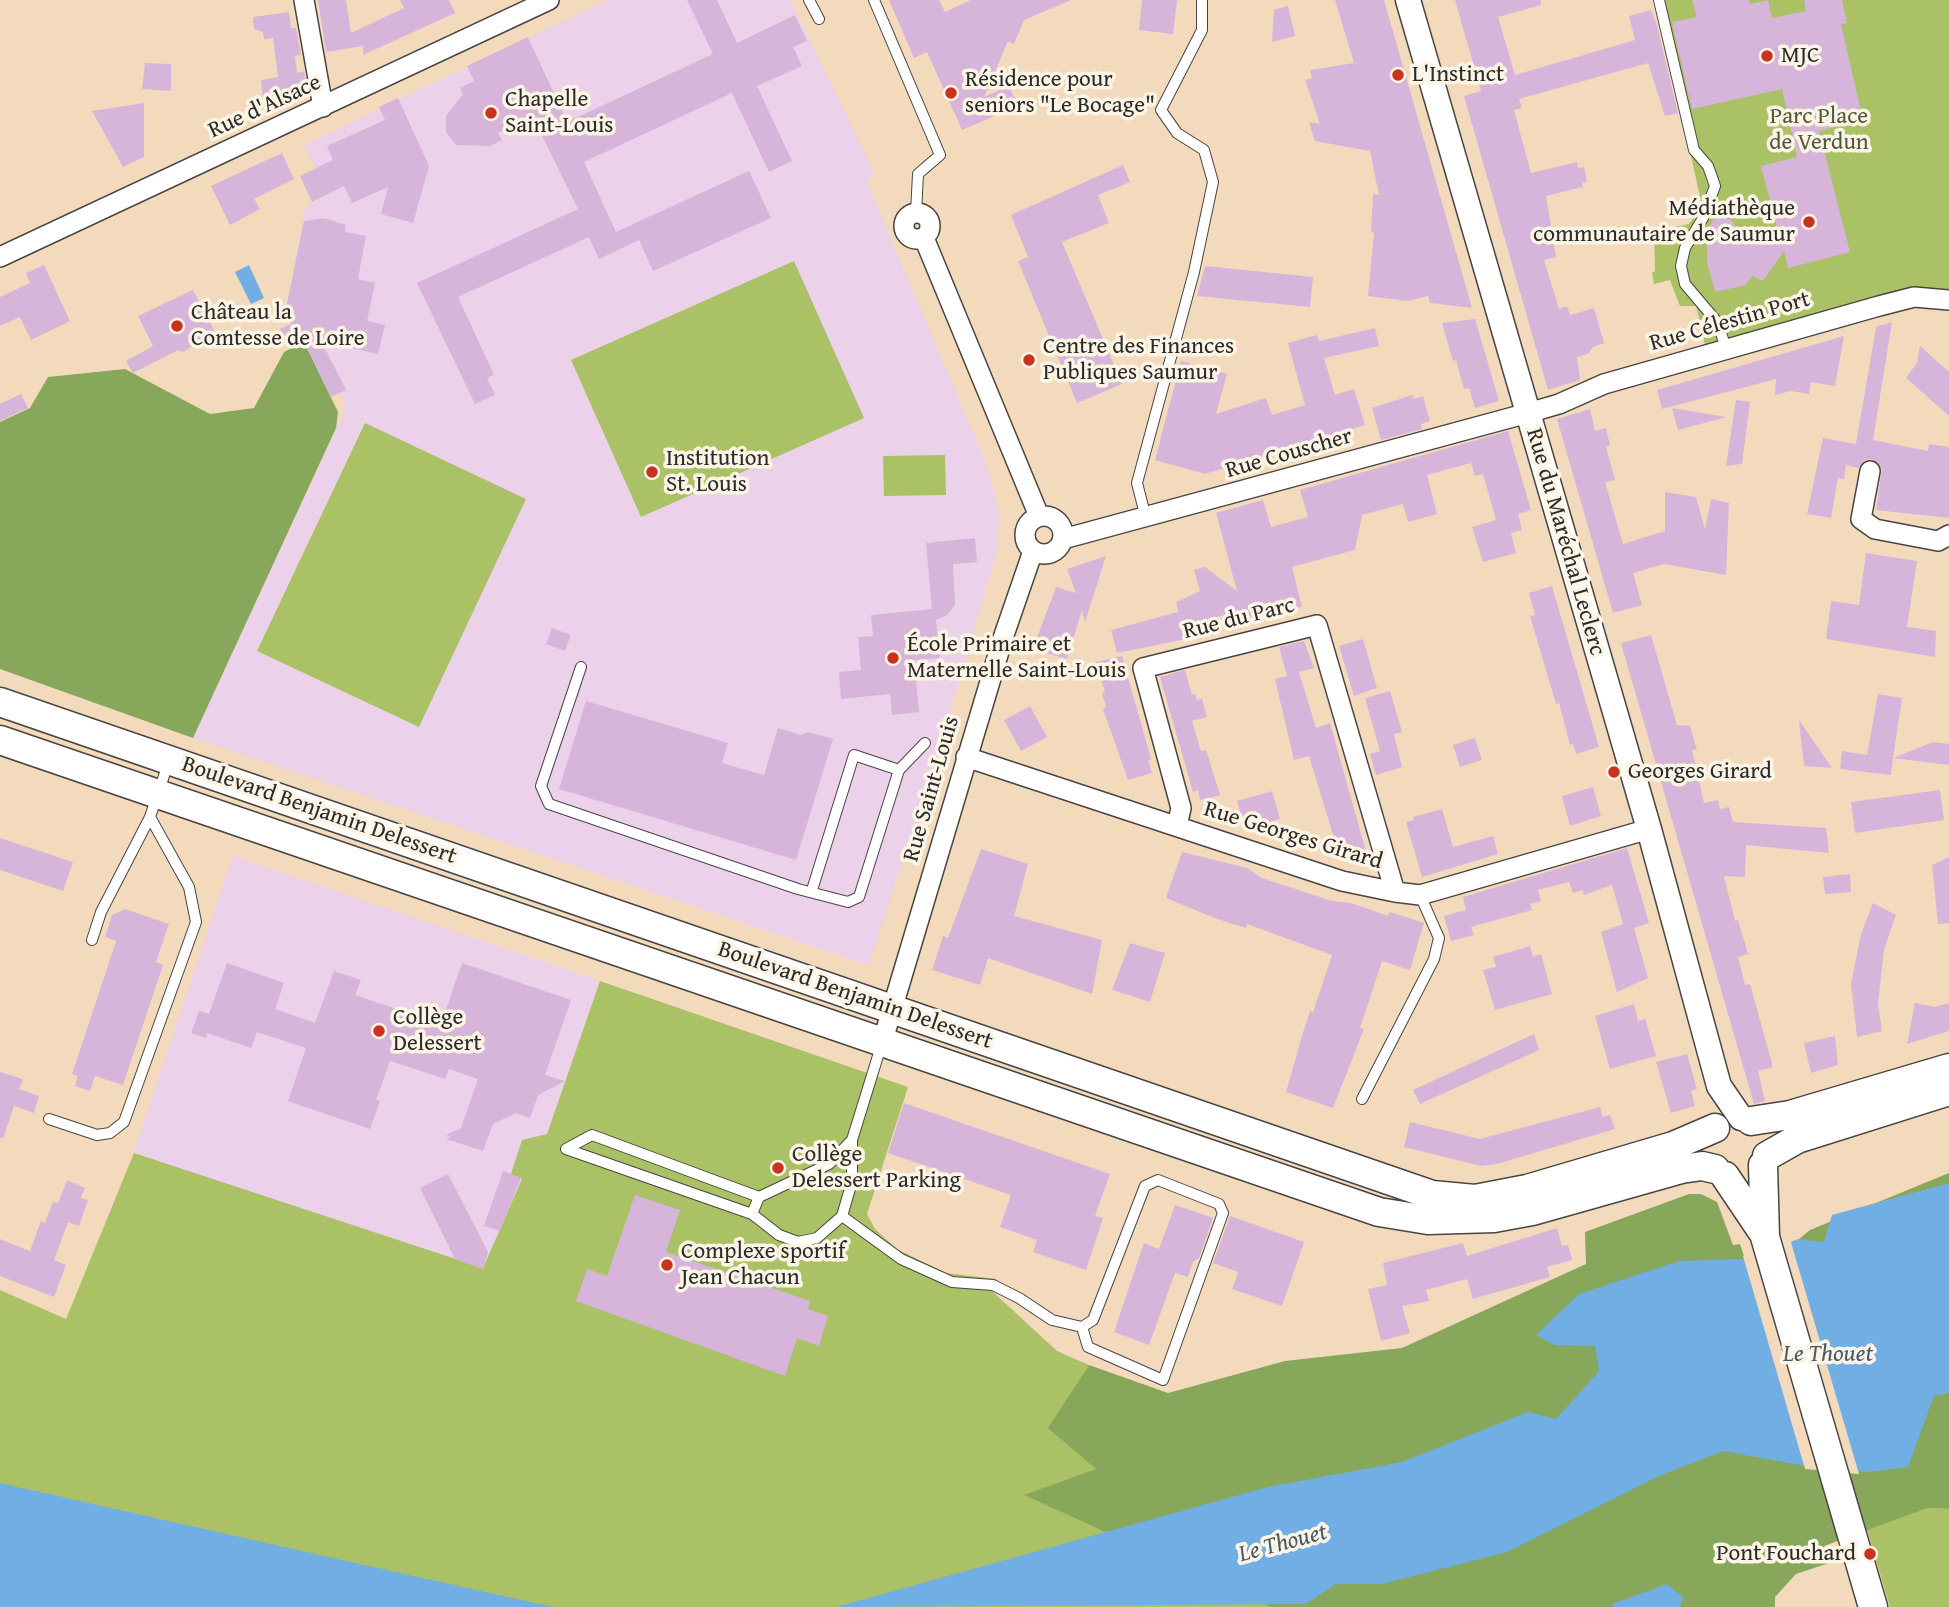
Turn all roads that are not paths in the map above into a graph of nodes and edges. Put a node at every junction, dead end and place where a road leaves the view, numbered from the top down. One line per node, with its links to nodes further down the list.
1 (304, 0): 9 (street)
2 (549, 0): 9 (street, Rue d'Alsace)
3 (809, 0): 8 (lane)
4 (874, 0): 10 (lane)
5 (1202, 0): 17 (lane)
6 (1408, 0): 14 (street, Rue du Maréchal Leclerc)
7 (1659, 0): 13 (lane)
8 (820, 19)
9 (323, 107): 11 (street, Rue d'Alsace)
10 (916, 213): 16 (street)
11 (0, 257)
12 (1949, 300): 13 (street, Rue Célestin Port)
13 (1726, 349): 14 (street, Rue Célestin Port)
14 (1528, 413): 17 (street, Rue Couscher); 30 (street, Rue du Maréchal Leclerc)
15 (1870, 471): 18 (street)
16 (1039, 516): 19 (street); 20 (street)
17 (1146, 519): 19 (street, Rue Couscher)
18 (1949, 535)
19 (1063, 539): 20 (street)
20 (1033, 551): 25 (street, Rue Saint-Louis)
21 (581, 667): 31 (lane)
22 (0, 702): 26 (main road, Boulevard Benjamin Delessert)
23 (0, 740): 28 (main road, Boulevard Benjamin Delessert)
24 (925, 743): 27 (lane)
25 (966, 757): 29 (street, Rue Georges Girard); 35 (street, Rue Saint-Louis)
26 (170, 760): 28 (lane); 35 (main road, Boulevard Benjamin Delessert)
27 (899, 769): 31 (lane); 31 (lane)
28 (154, 806): 34 (lane); 36 (main road, Boulevard Benjamin Delessert); 40 (lane)
29 (1177, 826): 32 (street, Rue Georges Girard); 32 (street, Rue du Parc)
30 (1649, 830): 33 (street, Rue Georges Girard); 41 (street, Rue du Maréchal Leclerc)
31 (812, 890)
32 (1395, 892): 33 (street, Rue Georges Girard)
33 (1420, 894): 39 (lane)
34 (92, 940)
35 (892, 1008): 36 (street, Rue Saint-Louis); 41 (main road, Boulevard Benjamin Delessert)
36 (882, 1043): 42 (lane); 44 (main road, Boulevard Benjamin Delessert)
37 (1949, 1068): 41 (main road, Boulevard Benjamin Delessert)
38 (1949, 1091): 43 (main road)
39 (1362, 1098)
40 (49, 1119)
41 (1731, 1123): 43 (main road); 44 (main road)
42 (852, 1140): 45 (lane); 47 (lane)
43 (1765, 1160): 44 (main road); 48 (main road)
44 (1720, 1172): 48 (main road)
45 (760, 1197): 46 (lane); 46 (lane)
46 (752, 1214): 47 (lane)
47 (842, 1216): 49 (lane)
48 (1765, 1237): 50 (main road)
49 (1082, 1327): 49 (lane)
50 (1873, 1607)

